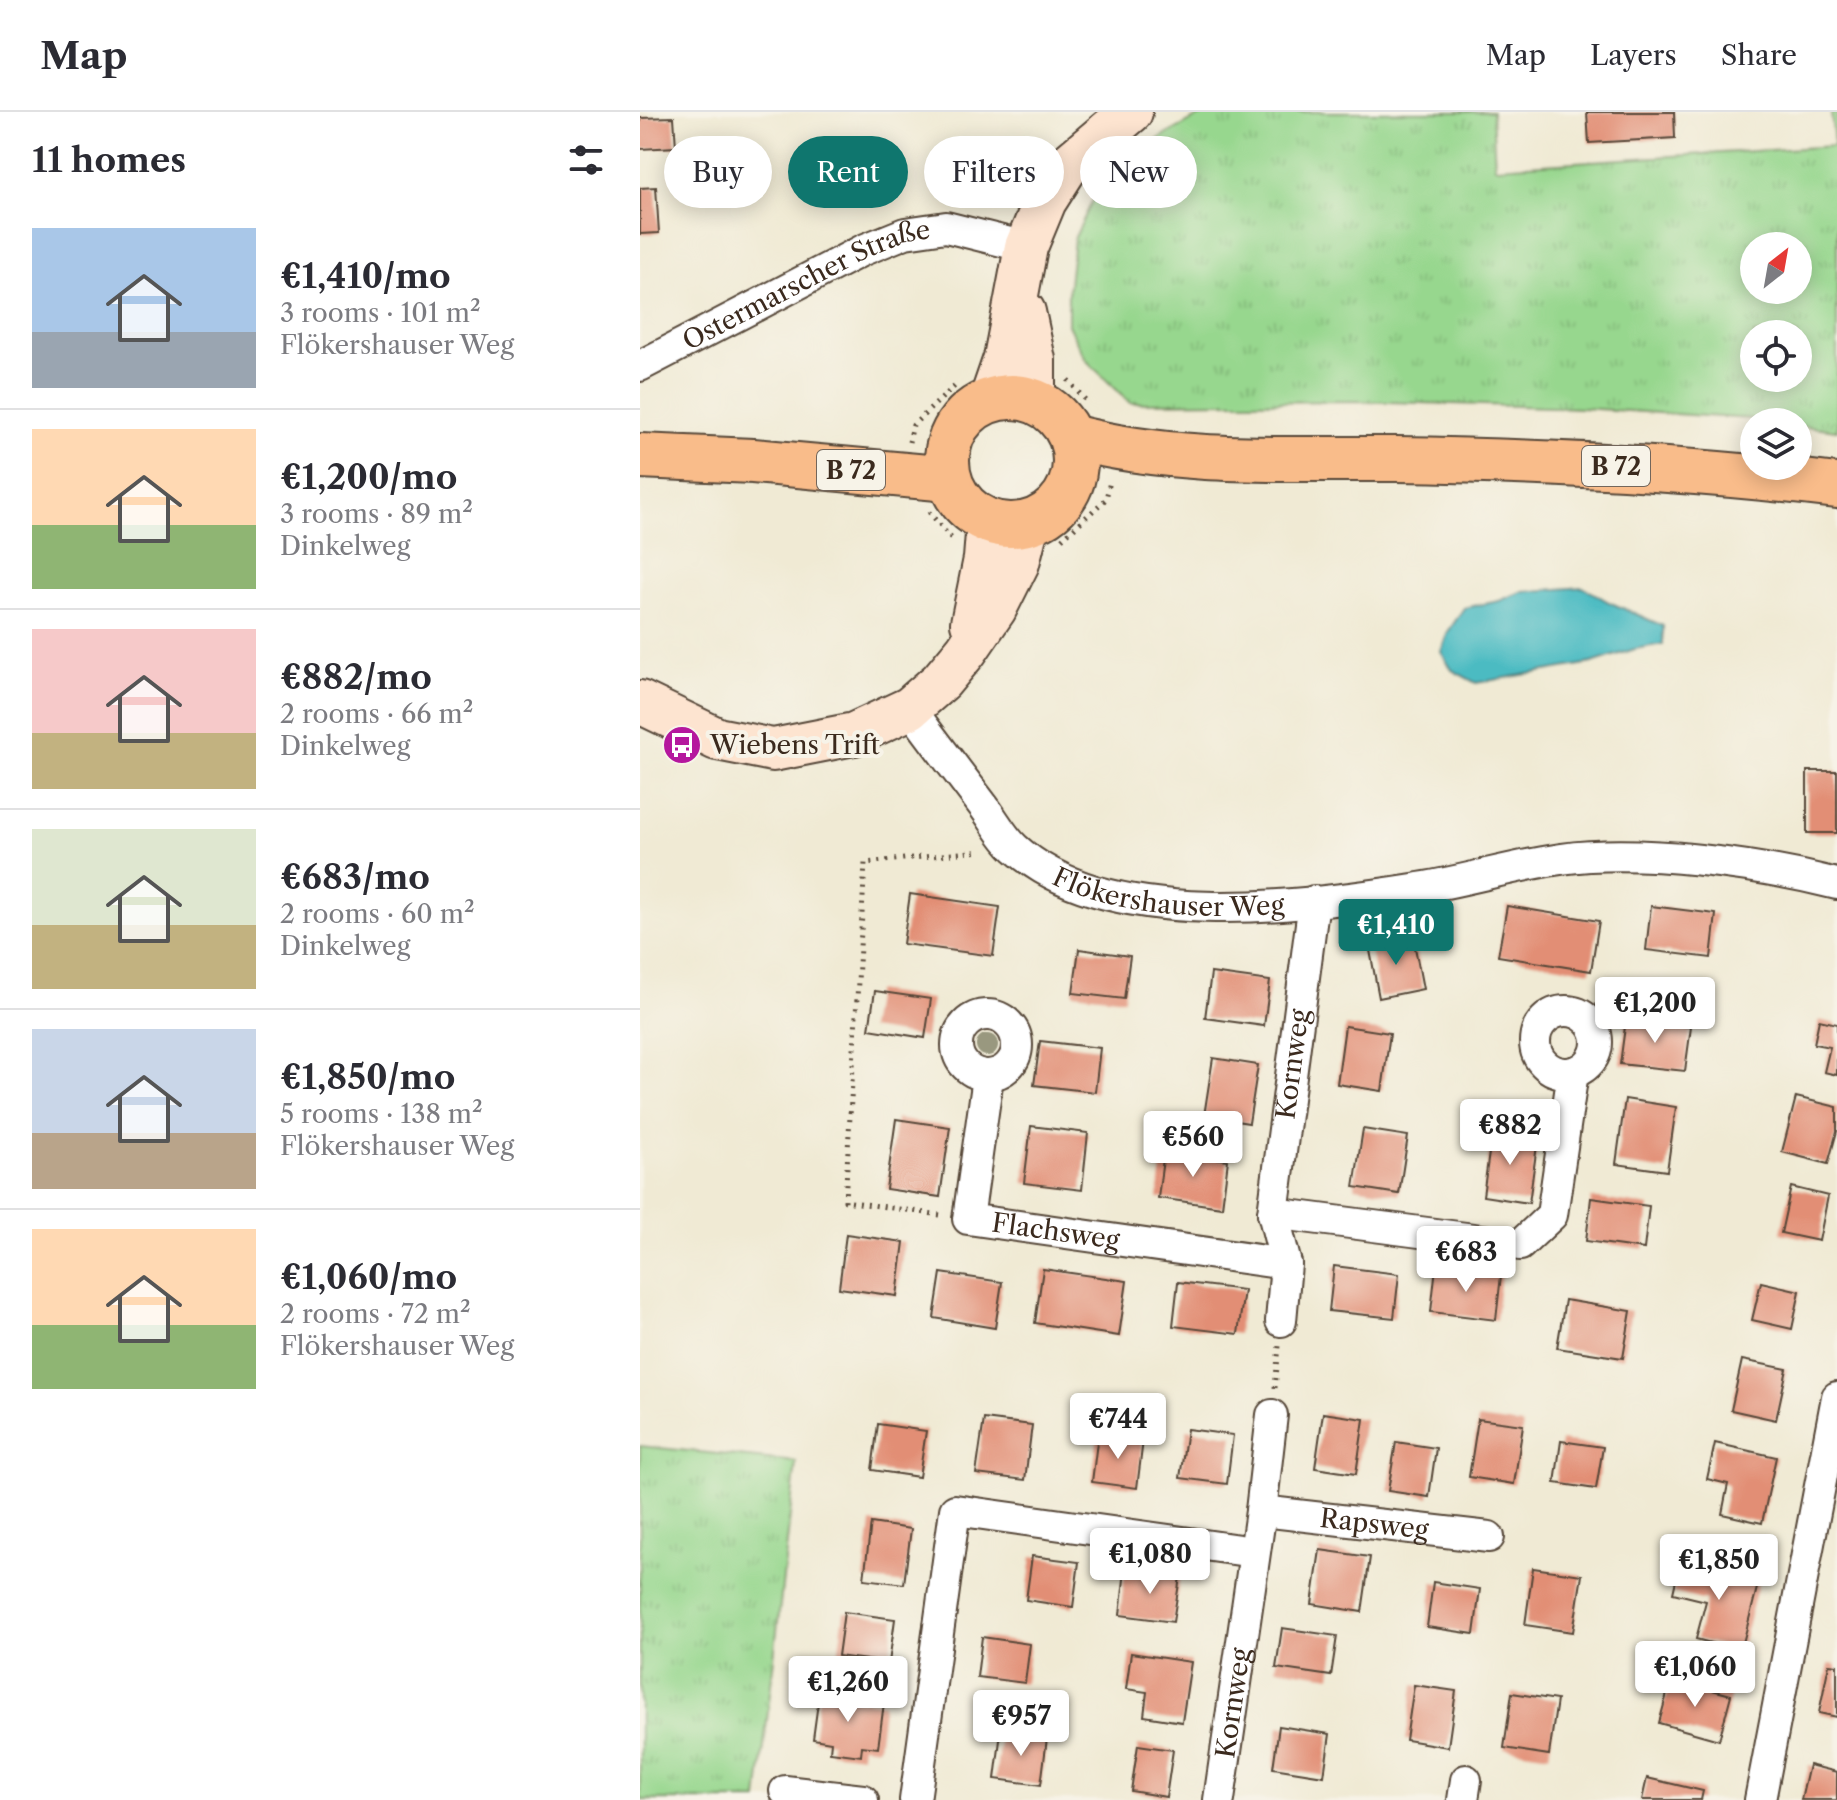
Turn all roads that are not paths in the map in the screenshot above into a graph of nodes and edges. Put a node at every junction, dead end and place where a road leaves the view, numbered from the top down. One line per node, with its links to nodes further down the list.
1 (1131, 112): 2 (main road)
2 (1026, 247): 3 (main road); 4 (street, Ostermarscher Straße)
3 (1020, 291): 5 (main road); 6 (main road)
4 (640, 366)
5 (991, 399): 6 (main road); 10 (main road)
6 (1034, 400): 7 (main road)
7 (1071, 437): 9 (main road, B 72); 11 (main road)
8 (640, 456): 10 (main road, B 72)
9 (1214, 459): 11 (main road, B 72); 12 (main road, B 72)
10 (948, 462): 13 (main road)
11 (1071, 483): 13 (main road)
12 (1837, 486)
13 (1008, 522): 15 (main road)
14 (640, 702): 15 (main road)
15 (910, 708): 17 (street, Flökershauser Weg)
16 (1837, 884): 17 (street, Flökershauser Weg)
17 (1314, 901): 20 (street, Kornweg)
18 (1573, 1072): 20 (street)
19 (988, 1077): 21 (street, Flachsweg)
20 (1273, 1213): 21 (street, Kornweg)
21 (1286, 1264): 22 (street, Kornweg)
22 (1281, 1321)
23 (1837, 1397): 32 (street)
24 (1272, 1415): 25 (street, Kornweg)
25 (1261, 1511): 26 (street, Rapsweg); 27 (street, Kornweg)
26 (1489, 1537)
27 (1254, 1552): 30 (street); 31 (street, Kornweg)
28 (785, 1791): 29 (street)
29 (863, 1800)
30 (915, 1800)
31 (1219, 1800)
32 (1760, 1800)

